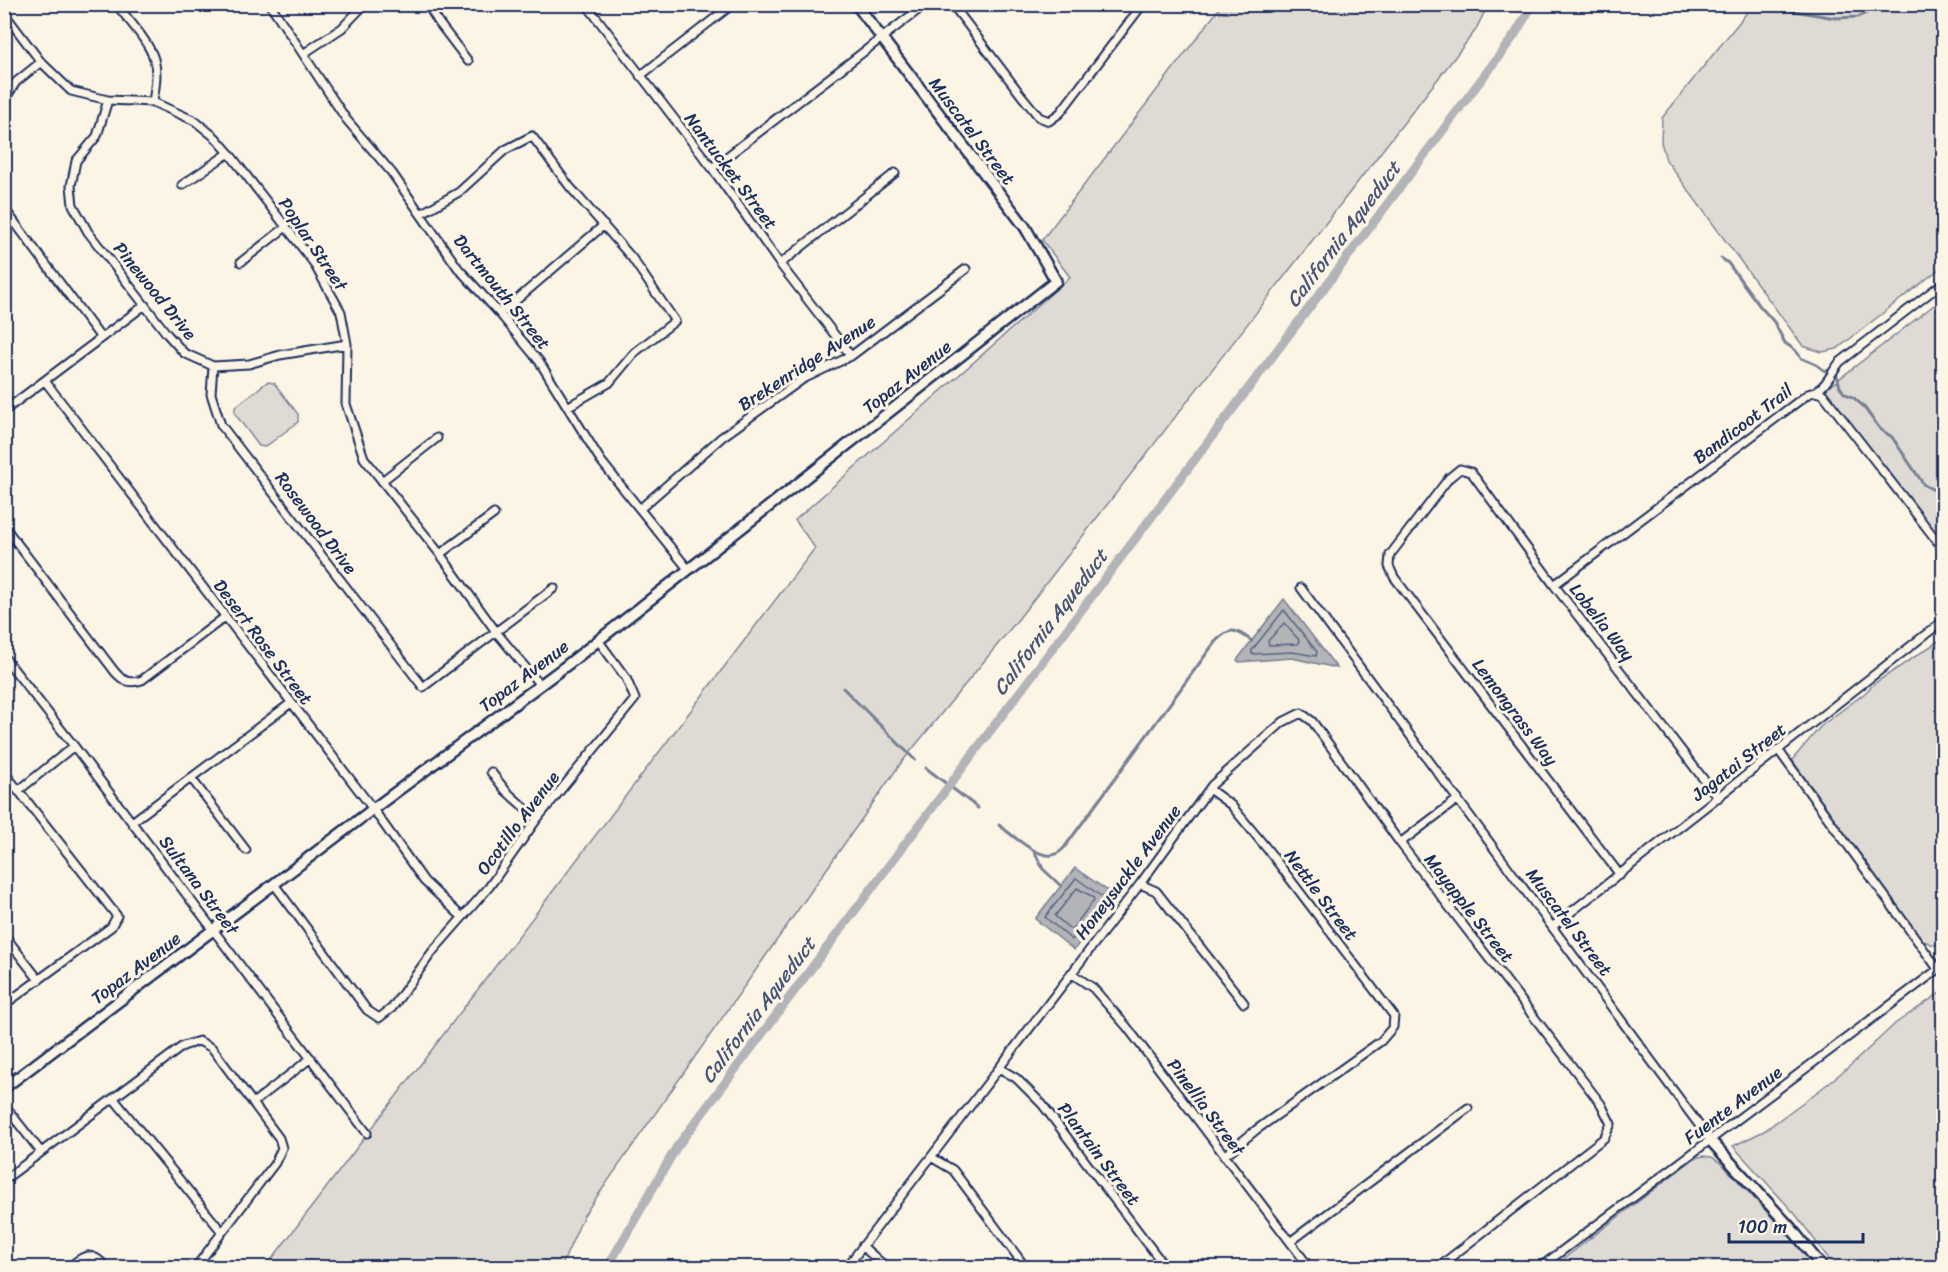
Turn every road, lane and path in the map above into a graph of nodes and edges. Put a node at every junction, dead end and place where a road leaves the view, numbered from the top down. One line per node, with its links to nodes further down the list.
1 (116, 4): 19 (street)
2 (270, 4): 13 (street, Dartmouth Street)
3 (365, 4): 13 (street)
4 (428, 4): 14 (street)
5 (586, 4): 16 (street, Nantucket Street)
6 (733, 4): 16 (street)
7 (856, 4): 12 (street, Muscatel Street)
8 (926, 4): 12 (street)
9 (952, 4): 10 (street)
10 (1143, 4)
11 (4, 14): 15 (street, Poplar Street)
12 (881, 38): 21 (street); 31 (street, Muscatel Street)
13 (303, 54): 25 (street, Dartmouth Street)
14 (468, 61)
15 (41, 62): 17 (street, Poplar Street); 18 (street)
16 (640, 76): 21 (street, Nantucket Street)
17 (108, 100): 19 (street, Poplar Street); 33 (street, Pinewood Drive)
18 (4, 101)
19 (153, 102): 20 (street, Poplar Street)
20 (228, 153): 23 (street); 27 (street, Poplar Street)
21 (712, 168): 29 (street, Nantucket Street)
22 (895, 173): 29 (street)
23 (182, 185)
24 (4, 208): 35 (street)
25 (422, 213): 26 (street); 34 (street, Dartmouth Street)
26 (604, 225): 34 (street); 41 (street)
27 (286, 227): 28 (street); 36 (street, Poplar Street)
28 (241, 262)
29 (780, 264): 37 (street, Nantucket Street)
30 (966, 270): 37 (street, Brekenridge Avenue)
31 (1056, 280): 51 (street, Topaz Avenue)
32 (1944, 282): 40 (street, Bandicoot Trail)
33 (145, 305): 35 (street); 38 (street, Pinewood Drive)
34 (500, 314): 41 (street, Dartmouth Street)
35 (101, 338): 39 (street)
36 (347, 344): 38 (street, Pinewood Drive); 44 (street, Poplar Street)
37 (851, 356): 45 (street, Brekenridge Avenue)
38 (213, 366): 57 (street, Rosewood Drive)
39 (45, 381): 42 (street); 55 (street, Desert Rose Street)
40 (1815, 392): 48 (street); 52 (street, Bandicoot Trail)
41 (569, 406): 45 (street, Dartmouth Street)
42 (4, 411)
43 (437, 438): 44 (street)
44 (382, 482): 49 (street, Poplar Street)
45 (641, 508): 51 (street, Dartmouth Street)
46 (494, 514): 49 (street)
47 (4, 526): 55 (street)
48 (1944, 550)
49 (440, 554): 57 (street, Poplar Street)
50 (1389, 566): 52 (street, Lobelia Way); 77 (street, Lemongrass Way)
51 (688, 569): 58 (street, Topaz Avenue)
52 (1554, 585): 70 (street, Lobelia Way)
53 (554, 588): 57 (street)
54 (1300, 588): 71 (street, Muscatel Street)
55 (225, 616): 61 (street, Desert Rose Street)
56 (1944, 620): 64 (street, Jagatai Street)
57 (496, 633): 60 (street, Poplar Street)
58 (598, 640): 60 (street, Topaz Avenue); 73 (street, Ocotillo Avenue)
59 (4, 657): 63 (street, Sultana Street)
60 (540, 685): 72 (street, Topaz Avenue)
61 (291, 703): 67 (street); 72 (street, Desert Rose Street)
62 (1300, 713): 68 (street, Honeysuckle Avenue); 75 (street, Mayapple Street)
63 (74, 746): 69 (street); 74 (street, Sultana Street)
64 (1779, 751): 70 (street, Jagatai Street); 84 (street)
65 (4, 772): 69 (street)
66 (491, 772): 73 (street)
67 (191, 778): 74 (street); 76 (street)
68 (1209, 789): 79 (street, Honeysuckle Avenue); 100 (street, Nettle Street)
69 (18, 791): 86 (street)
70 (1718, 798): 77 (street, Jagatai Street)
71 (1458, 799): 75 (street); 81 (street, Muscatel Street)
72 (373, 809): 78 (street, Topaz Avenue); 80 (street, Desert Rose Street)
73 (537, 819): 80 (street, Ocotillo Avenue)
74 (132, 822): 82 (street, Sultana Street)
75 (1400, 843): 113 (street, Mayapple Street)
76 (246, 849)
77 (1620, 875): 81 (street, Jagatai Street)
78 (274, 884): 80 (street, Ocotillo Avenue); 82 (street, Topaz Avenue)
79 (1140, 884): 85 (street, Honeysuckle Avenue); 87 (street)
80 (462, 917)
81 (1552, 927): 97 (street, Muscatel Street)
82 (213, 929): 89 (street, Sultana Street); 91 (street, Topaz Avenue)
83 (4, 935): 86 (street)
84 (1941, 967): 97 (street, Fuente Avenue)
85 (1071, 973): 90 (street, Honeysuckle Avenue); 100 (street, Pinellia Street)
86 (39, 980): 88 (street)
87 (1244, 1003)
88 (4, 1005)
89 (311, 1058): 93 (street); 96 (street, Sultana Street)
90 (999, 1068): 99 (street, Honeysuckle Avenue); 111 (street, Plantain Street)
91 (4, 1088)
92 (114, 1099): 93 (street); 98 (street); 102 (street)
93 (253, 1103): 102 (street)
94 (4, 1105): 98 (street)
95 (1468, 1108): 103 (street)
96 (368, 1133)
97 (1710, 1140): 114 (street, Fuente Avenue); 115 (street, Muscatel Street)
98 (41, 1152): 101 (street)
99 (931, 1156): 104 (street, Honeysuckle Avenue); 110 (street)
100 (1224, 1156): 103 (street, Pinellia Street)
101 (4, 1180)
102 (222, 1232): 107 (street)
103 (1290, 1242): 112 (street, Pinellia Street)
104 (862, 1246): 108 (street, Honeysuckle Avenue); 109 (street)
105 (68, 1268): 106 (street)
106 (107, 1268)
107 (195, 1268)
108 (846, 1268)
109 (887, 1268)
110 (1026, 1268)
111 (1166, 1268)
112 (1310, 1268)
113 (1437, 1268)
114 (1539, 1268)
115 (1823, 1268)

